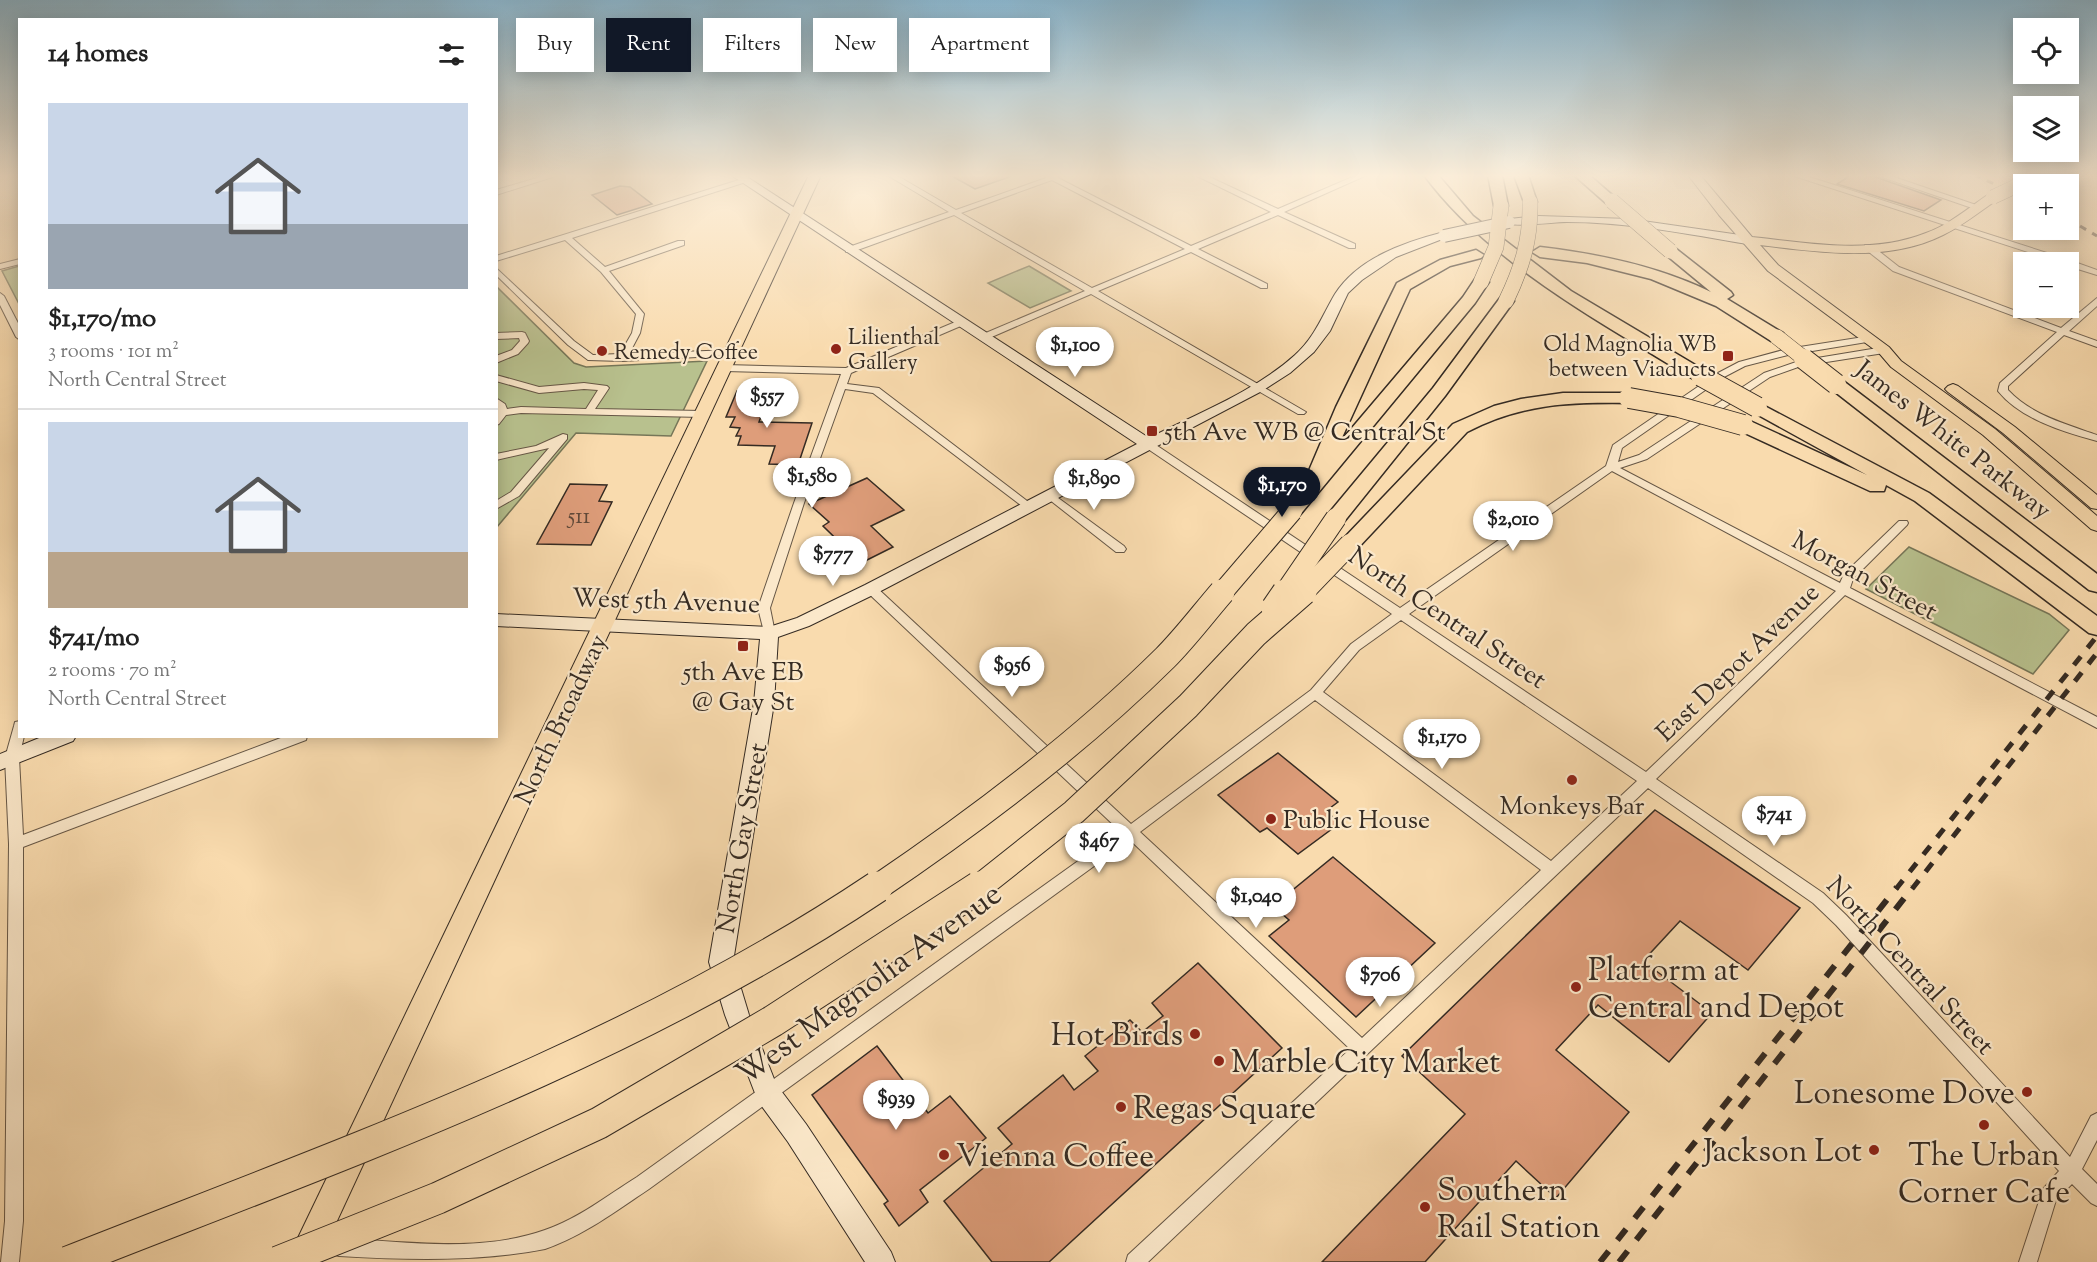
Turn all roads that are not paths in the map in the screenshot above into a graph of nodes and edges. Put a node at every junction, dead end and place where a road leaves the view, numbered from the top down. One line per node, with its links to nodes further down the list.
1 (576, 234): 18 (street)
2 (786, 234): 48 (main road, North Broadway)
3 (825, 234): 24 (main road, North Central Street)
4 (894, 234): 24 (street)
5 (991, 234): 34 (street)
6 (1164, 234): 23 (street)
7 (1230, 234): 23 (street)
8 (1326, 234): 21 (street)
9 (1454, 234): 52 (main road, West 5th Avenue, bridge)
10 (1487, 234): 71 (highway, bridge)
11 (1498, 234): 63 (highway, bridge)
12 (1529, 234): 80 (highway, bridge)
13 (1650, 234): 42 (highway, bridge)
14 (1704, 234): 19 (main road, West 5th Avenue, bridge)
15 (1742, 234): 19 (main road)
16 (1934, 234): 22 (main road)
17 (1979, 234): 25 (street)
18 (567, 237): 26 (street); 30 (street)
19 (1747, 240): 22 (main road); 43 (main road)
20 (681, 243): 30 (street)
21 (1352, 246)
22 (1868, 247): 38 (street)
23 (1193, 249): 33 (street); 34 (street)
24 (849, 250): 37 (main road, North Central Street)
25 (2034, 252)
26 (498, 258)
27 (18, 262): 28 (street)
28 (0, 267)
29 (2079, 267): 32 (street)
30 (604, 270): 46 (street)
31 (498, 272): 46 (street)
32 (2097, 273)
33 (1264, 286)
34 (1089, 292): 41 (street); 52 (street)
35 (0, 296): 39 (street)
36 (2097, 301): 38 (street)
37 (960, 323): 41 (main road, North Central Street); 49 (street)
38 (2064, 332): 44 (street); 59 (street)
39 (18, 333)
40 (498, 336): 47 (street)
41 (984, 337): 60 (main road, North Central Street)
42 (1777, 337): 63 (highway, bridge); 72 (highway, James White Parkway, bridge)
43 (1870, 339): 45 (main road); 62 (street)
44 (2097, 344)
45 (1884, 350): 62 (street); 65 (main road); 69 (main road)
46 (622, 357): 48 (street)
47 (498, 359)
48 (728, 360): 49 (street); 57 (main road, North Broadway)
49 (847, 371): 51 (street, North Gay Street)
50 (498, 379): 54 (street)
51 (843, 386): 67 (street); 79 (street, North Gay Street)
52 (1257, 388): 56 (street); 60 (main road, West 5th Avenue)
53 (498, 403): 55 (street)
54 (589, 411): 55 (street); 57 (street)
55 (503, 412): 58 (street)
56 (1301, 412)
57 (702, 414): 77 (main road, North Broadway)
58 (498, 419)
59 (2097, 438)
60 (1149, 445): 64 (main road, West 5th Avenue); 75 (street, North Central Street)
61 (498, 458): 66 (street)
62 (1611, 467): 74 (street, Morgan Street); 75 (street, West Magnolia Avenue)
63 (1311, 488): 98 (highway, bridge)
64 (1050, 495): 67 (main road, West 5th Avenue); 70 (street)
65 (2097, 504)
66 (498, 505)
67 (1030, 507): 73 (main road, West 5th Avenue)
68 (1903, 523): 74 (street, East Depot Avenue)
69 (2097, 525)
70 (1120, 549)
71 (1993, 550): 78 (highway); 80 (highway, bridge)
72 (2091, 581)
73 (871, 589): 79 (main road, West 5th Avenue); 88 (street)
74 (1844, 590): 82 (street, Morgan Street); 87 (street, East Depot Avenue)
75 (1400, 614): 81 (street, West Magnolia Avenue); 87 (street, North Central Street)
76 (498, 620): 77 (main road, West 5th Avenue)
77 (603, 626): 79 (main road, West 5th Avenue); 96 (main road, North Broadway)
78 (2097, 627)
79 (769, 633): 92 (main road, North Gay Street)
80 (1256, 634): 99 (highway, bridge)
81 (1315, 693): 88 (street, West Magnolia Avenue); 90 (street)
82 (2097, 723)
83 (18, 731): 86 (street)
84 (61, 738): 86 (main road)
85 (296, 738): 89 (street)
86 (6, 760): 89 (street)
87 (1647, 780): 90 (street, East Depot Avenue); 94 (street, North Central Street)
88 (1129, 833): 91 (street); 92 (street, West Magnolia Avenue)
89 (16, 844): 97 (street)
90 (1552, 870): 91 (street, East Depot Avenue)
91 (1361, 1048): 101 (street, East Depot Avenue)
92 (767, 1092): 96 (street, West Magnolia Avenue); 100 (main road, North Gay Street)
93 (2097, 1122): 94 (street)
94 (2072, 1171): 95 (street, North Central Street); 102 (street)
95 (2097, 1197)
96 (307, 1254)
97 (10, 1262)
98 (68, 1262)
99 (278, 1262)
100 (881, 1262)
101 (1135, 1262)
102 (2028, 1262)

